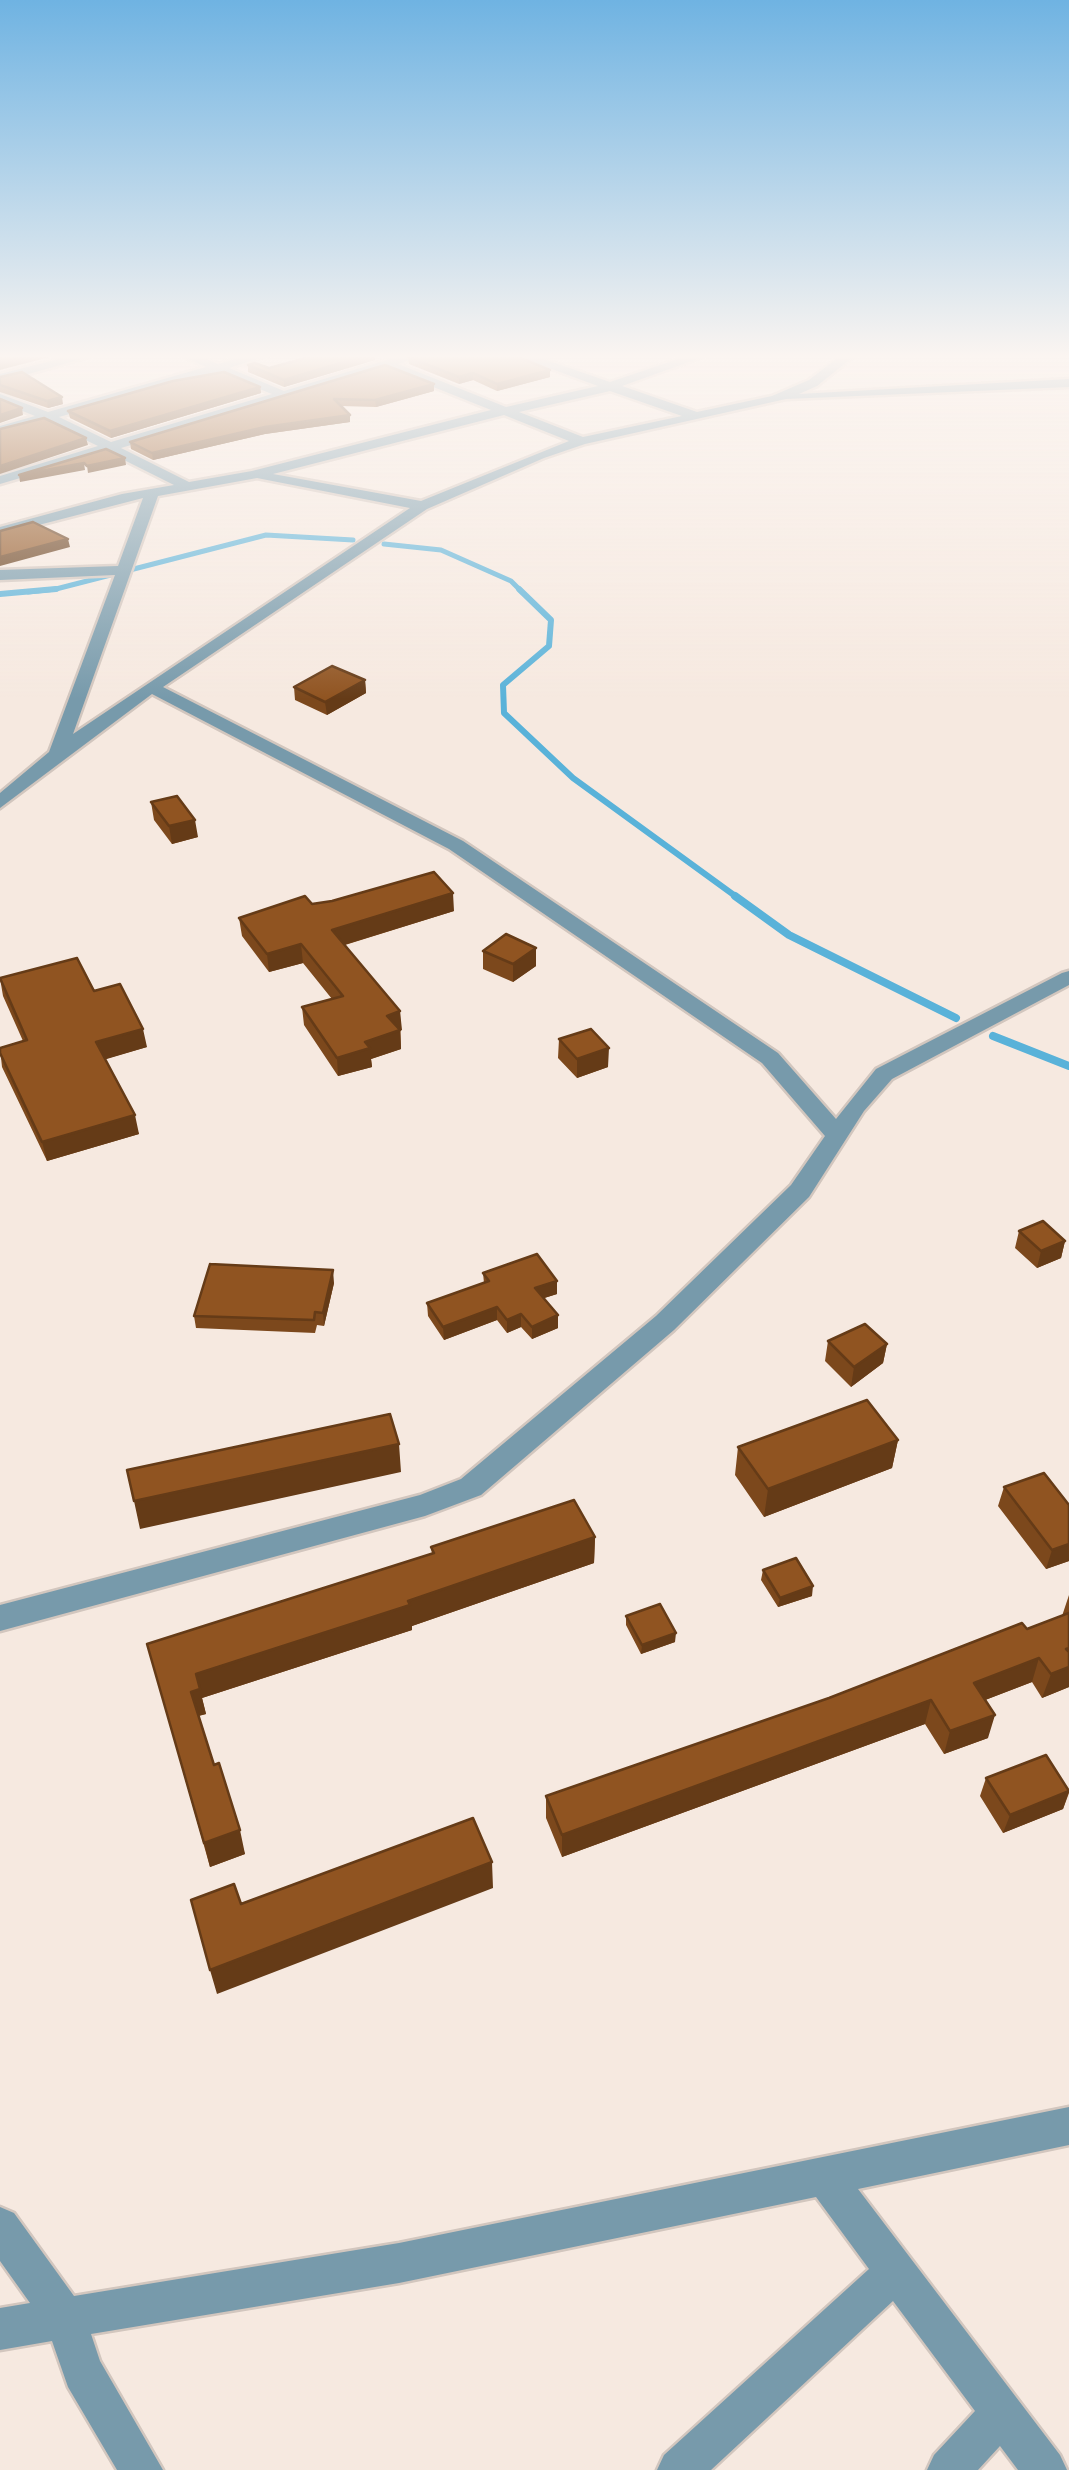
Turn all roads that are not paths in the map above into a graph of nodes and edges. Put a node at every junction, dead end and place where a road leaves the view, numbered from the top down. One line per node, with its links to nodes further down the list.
1 (40, 468): 6 (street)
2 (151, 468): 7 (street)
3 (275, 468): 5 (street)
4 (509, 468): 9 (street)
5 (252, 474): 7 (street); 9 (street)
6 (0, 480)
7 (184, 484): 8 (street)
8 (152, 492): 10 (street); 11 (street)
9 (422, 506): 13 (street)
10 (0, 530)
11 (124, 570): 12 (street); 14 (street)
12 (2, 574)
13 (151, 687): 14 (street); 17 (street)
14 (56, 754): 15 (street)
15 (0, 802)
16 (1069, 978): 17 (street)
17 (837, 1135): 18 (street)
18 (0, 1618)
19 (1069, 2126): 20 (street)
20 (822, 2175): 22 (street); 23 (street)
21 (0, 2227): 23 (street)
22 (896, 2272): 25 (street); 27 (street)
23 (65, 2318): 24 (street); 26 (street)
24 (0, 2329)
25 (1002, 2413): 28 (street); 29 (street)
26 (140, 2470)
27 (679, 2470)
28 (949, 2470)
29 (1046, 2470)

